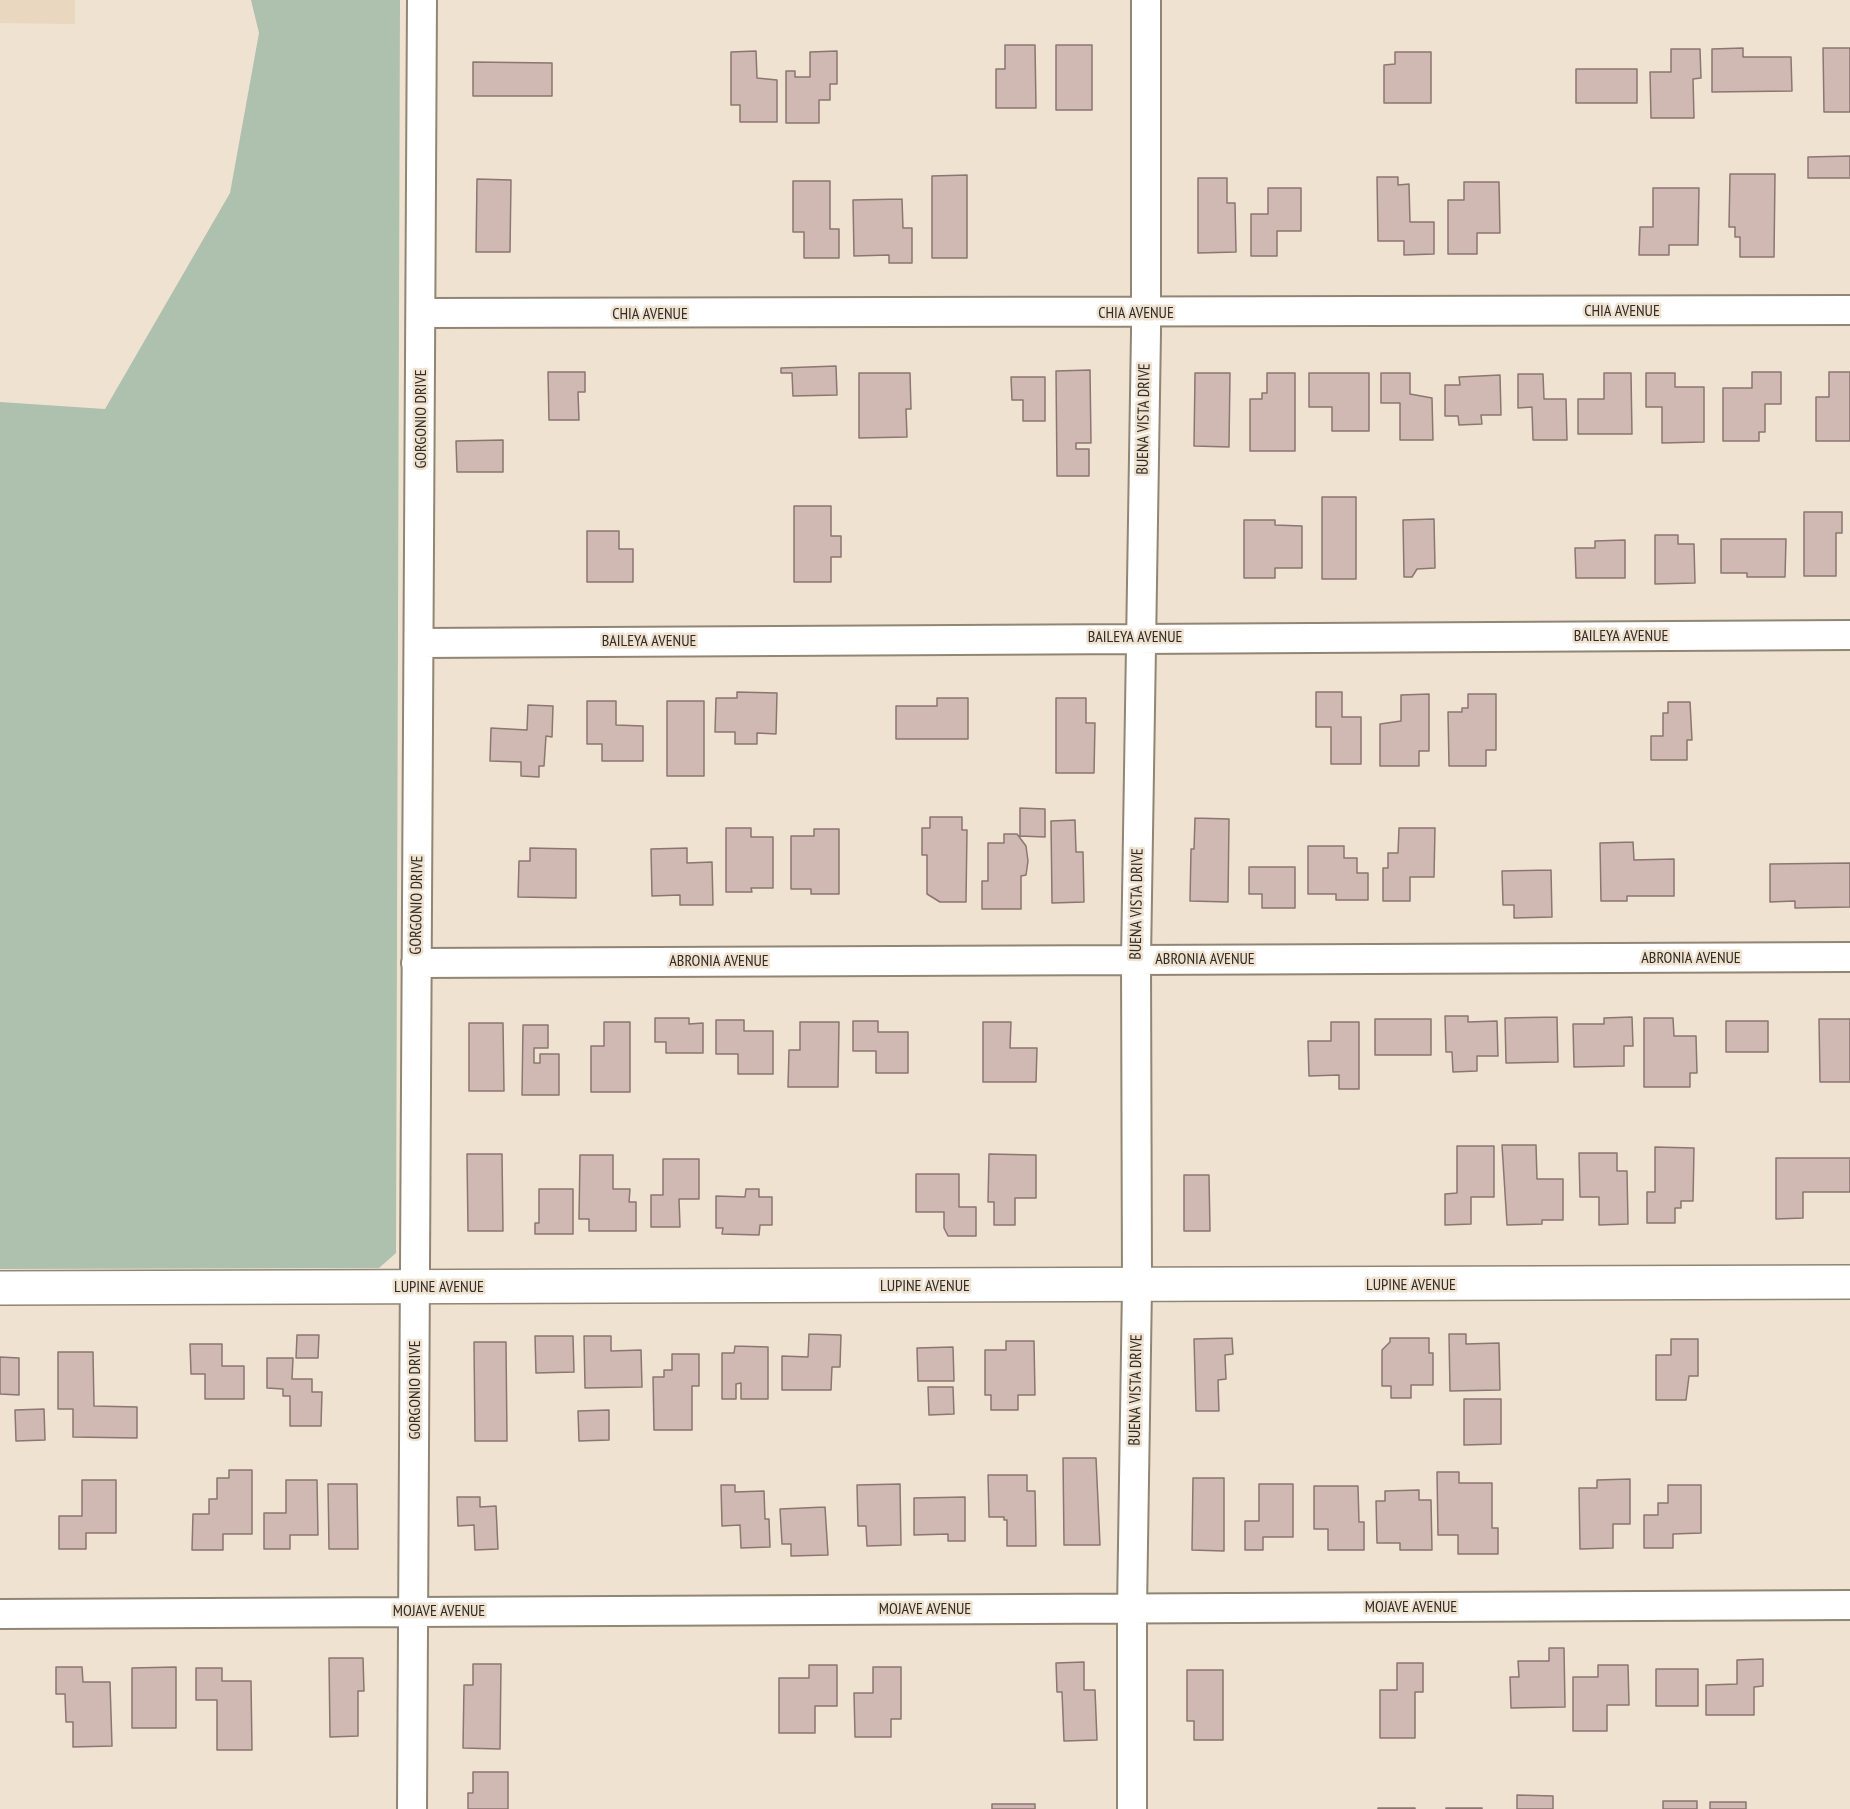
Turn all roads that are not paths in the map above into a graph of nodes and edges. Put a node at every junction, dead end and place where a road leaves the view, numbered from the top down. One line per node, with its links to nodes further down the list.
1 (422, 0): 4 (street, GORGONIO DRIVE)
2 (1146, 0): 5 (street, BUENA VISTA DRIVE)
3 (1850, 310): 5 (street, CHIA AVENUE)
4 (422, 314): 5 (street, CHIA AVENUE); 8 (street, GORGONIO DRIVE)
5 (1146, 314): 7 (street, BUENA VISTA DRIVE)
6 (1850, 635): 7 (street, BAILEYA AVENUE)
7 (1141, 637): 8 (street, BAILEYA AVENUE); 10 (street, BUENA VISTA DRIVE)
8 (420, 643): 11 (street, GORGONIO DRIVE)
9 (1850, 957): 10 (street, ABRONIA AVENUE)
10 (1136, 959): 11 (street, ABRONIA AVENUE); 13 (street, BUENA VISTA DRIVE)
11 (416, 963): 14 (street, GORGONIO DRIVE)
12 (1850, 1282): 13 (street, LUPINE AVENUE)
13 (1137, 1286): 14 (street, LUPINE AVENUE); 17 (street, BUENA VISTA DRIVE)
14 (415, 1287): 15 (street, LUPINE AVENUE); 18 (street, GORGONIO DRIVE)
15 (0, 1288)
16 (1850, 1605): 17 (street, MOJAVE AVENUE)
17 (1132, 1609): 18 (street, MOJAVE AVENUE); 21 (street, BUENA VISTA DRIVE)
18 (415, 1611): 19 (street, MOJAVE AVENUE); 20 (street, GORGONIO DRIVE)
19 (0, 1614)
20 (412, 1809)
21 (1132, 1809)

